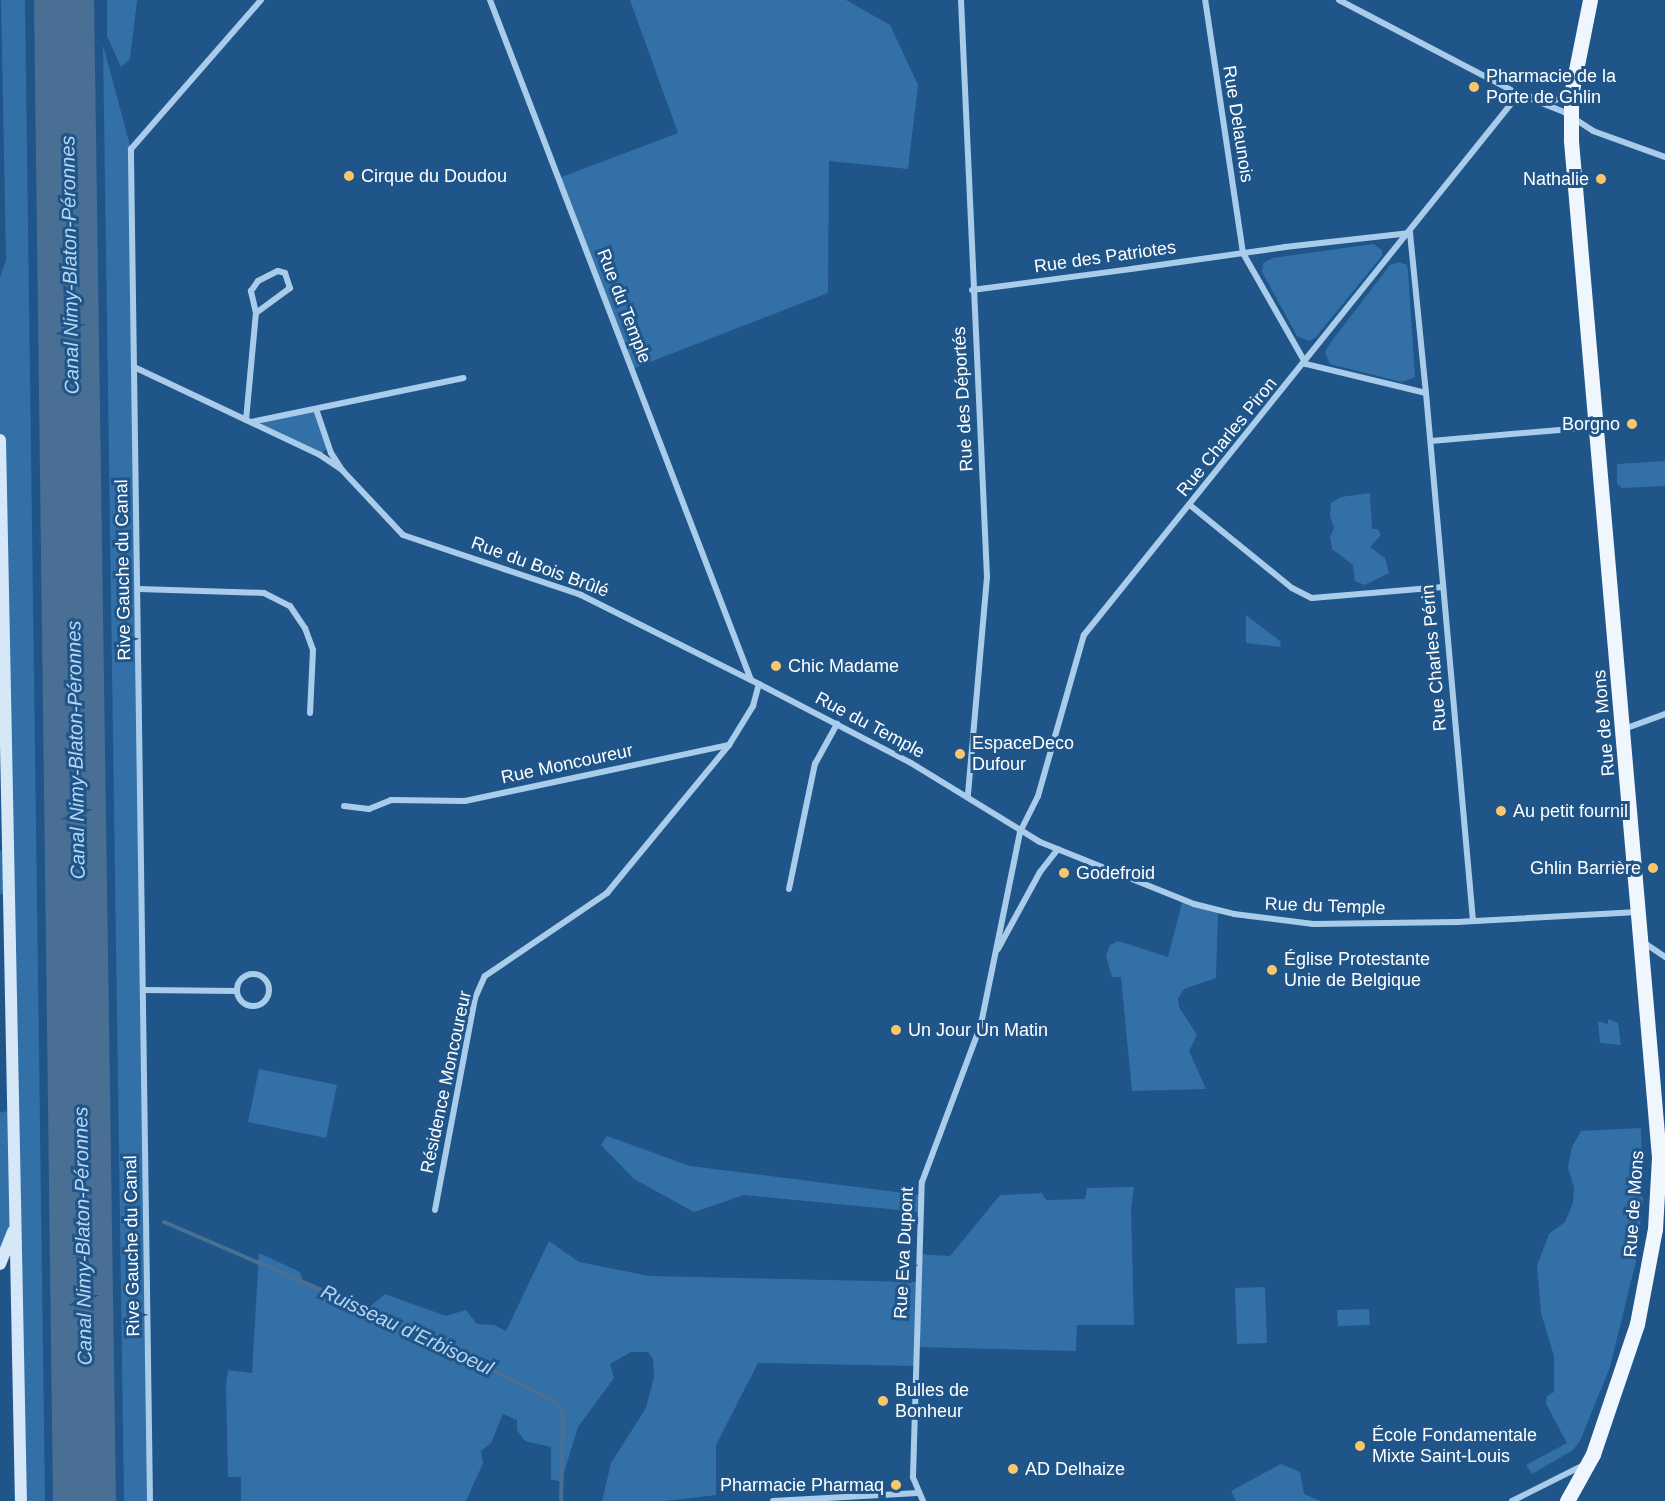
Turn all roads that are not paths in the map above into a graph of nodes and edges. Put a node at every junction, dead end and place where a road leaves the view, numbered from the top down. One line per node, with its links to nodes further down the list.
1 (261, 0): 18 (street, Rive Gauche du Canal)
2 (490, 0): 30 (street, Rue du Temple)
3 (961, 0): 15 (street, Rue des Déportés)
4 (1205, 0): 14 (street, Rue Delaunois)
5 (1339, 0): 8 (street)
6 (1359, 0): 8 (street)
7 (1590, 0): 10 (main road, Rue de Mons)
8 (1357, 10): 9 (street)
9 (1519, 94): 10 (street); 11 (street); 13 (street, Rue Charles Piron)
10 (1571, 95): 11 (main road, Rue de Mons)
11 (1572, 120): 12 (street); 23 (main road, Rue de Mons)
12 (1665, 157)
13 (1410, 233): 14 (street, Rue des Patriotes); 17 (street, Rue Charles Piron); 20 (street, Rue Charles Périn)
14 (1243, 253): 15 (street, Rue des Patriotes); 17 (street)
15 (972, 290): 38 (street, Rue des Déportés)
16 (255, 313): 16 (street); 22 (street)
17 (1306, 364): 20 (street); 27 (street, Rue Charles Piron)
18 (134, 367): 22 (street); 29 (street, Rive Gauche du Canal)
19 (463, 378): 21 (street)
20 (1426, 393): 25 (street, Rue Charles Périn)
21 (316, 409): 22 (street); 26 (street)
22 (248, 421): 26 (street)
23 (1598, 426): 25 (street); 35 (main road, Rue de Mons)
24 (0, 440): 36 (main road)
25 (1431, 441): 28 (street, Rue Charles Périn)
26 (342, 470): 30 (street, Rue du Bois Brûlé)
27 (1191, 506): 28 (street); 40 (street, Rue Charles Piron)
28 (1443, 587): 44 (street, Rue Charles Périn)
29 (139, 589): 32 (street); 48 (street, Rive Gauche du Canal)
30 (751, 680): 31 (street, Rue du Temple)
31 (759, 684): 34 (street, Rue du Temple); 37 (street)
32 (310, 713)
33 (1665, 714): 35 (street)
34 (837, 724): 38 (street, Rue du Temple); 42 (street)
35 (1624, 729): 43 (main road, Rue de Mons)
36 (3, 736): 51 (main road)
37 (729, 745): 39 (street, Rue Moncoureur); 50 (street, Résidence Moncoureur)
38 (969, 795): 40 (street, Rue du Temple)
39 (344, 806)
40 (1020, 832): 41 (street, Rue du Temple); 46 (street, Rue Charles Piron)
41 (1058, 849): 44 (street, Rue du Temple); 46 (street)
42 (789, 889)
43 (1640, 912): 44 (street, Rue du Temple); 45 (main road, Rue de Mons)
44 (1473, 921)
45 (1643, 941): 47 (street); 53 (main road, Rue de Mons)
46 (995, 955): 54 (street, Rue Eva Dupont)
47 (1665, 957)
48 (144, 990): 49 (street); 56 (street, Rive Gauche du Canal)
49 (237, 991): 49 (street)
50 (435, 1210)
51 (16, 1226): 52 (main road); 55 (main road)
52 (0, 1264)
53 (1587, 1464): 59 (street); 60 (main road, Rue de Mons)
54 (918, 1493): 57 (street); 58 (street)
55 (21, 1501)
56 (150, 1501)
57 (773, 1501)
58 (923, 1501)
59 (1512, 1501)
60 (1567, 1501)

